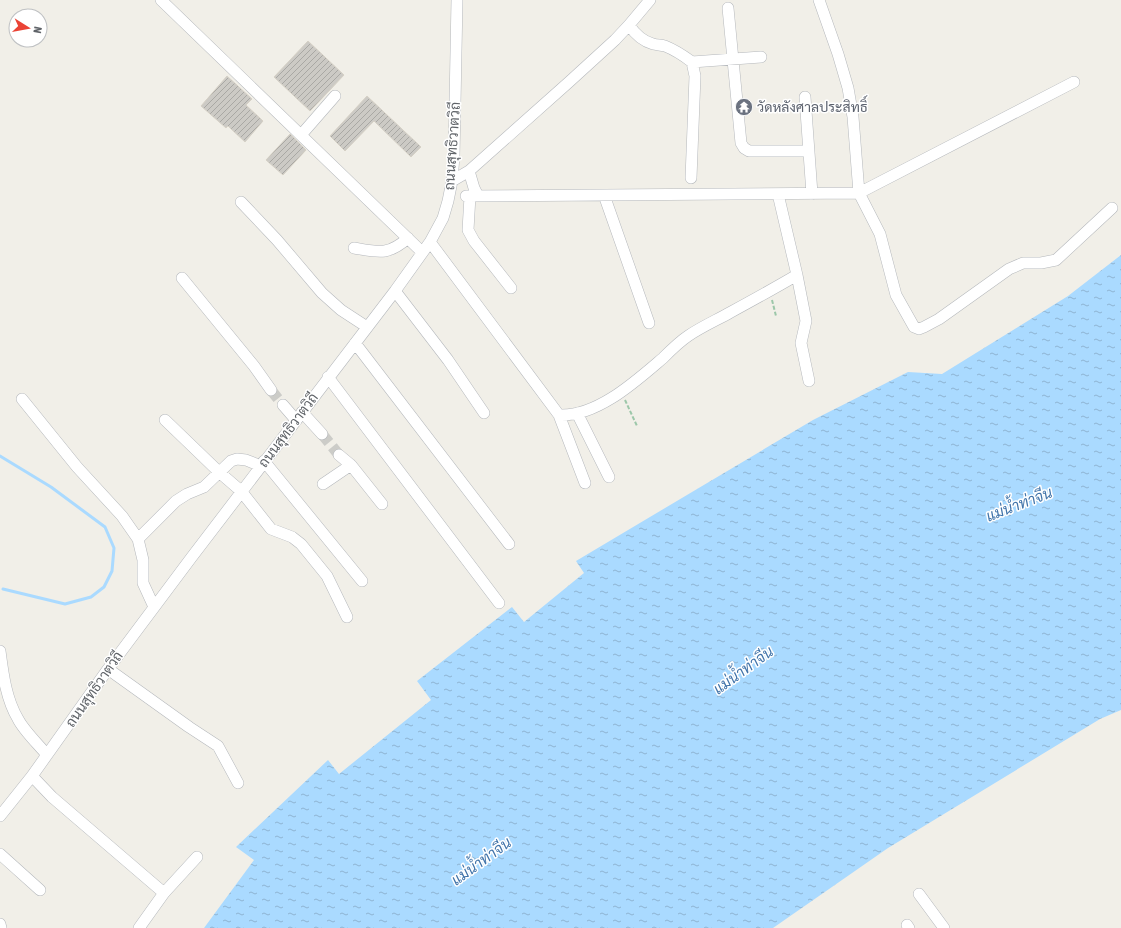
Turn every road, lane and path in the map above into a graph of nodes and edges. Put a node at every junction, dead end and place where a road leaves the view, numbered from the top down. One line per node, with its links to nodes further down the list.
1 (161, 0): 13 (street)
2 (457, 0): 16 (street, ถนนสุทธิวาตวิถี)
3 (650, 0): 6 (street)
4 (819, 0): 17 (street)
5 (728, 8): 8 (street)
6 (629, 25): 9 (street); 15 (street)
7 (761, 56): 8 (street)
8 (733, 59): 9 (street); 14 (street)
9 (692, 62): 21 (street)
10 (1074, 82): 17 (street)
11 (335, 96): 13 (street)
12 (805, 97): 14 (street)
13 (301, 135): 25 (street)
14 (809, 151): 19 (street)
15 (469, 171): 16 (street); 22 (street)
16 (452, 181): 22 (street, ถนนสุทธิวาตวิถี)
17 (859, 193): 19 (street); 24 (street)
18 (778, 194): 19 (street); 21 (street); 29 (street)
19 (812, 194)
20 (604, 195): 21 (street); 22 (street); 35 (street)
21 (691, 195)
22 (464, 196): 26 (street, ถนนสุทธิวาตวิถี); 31 (street)
23 (241, 202): 36 (street)
24 (1112, 208)
25 (408, 238): 27 (street); 28 (street)
26 (430, 242): 28 (street, ถนนสุทธิวาตวิถี); 46 (street)
27 (354, 248)
28 (422, 252): 32 (street, ถนนสุทธิวาตวิถี)
29 (797, 275): 33 (street); 39 (street)
30 (182, 278): 40 (street)
31 (511, 288)
32 (395, 290): 36 (street, ถนนสุทธิวาตวิถี); 44 (street)
33 (769, 292): 34 (path); 41 (street)
34 (776, 316)
35 (650, 323)
36 (368, 327): 37 (street, ถนนสุทธิวาตวิถี)
37 (355, 343): 38 (street, ถนนสุทธิวาตวิถี); 61 (street)
38 (328, 376): 47 (street, ถนนสุทธิวาตวิถี); 63 (street)
39 (810, 381)
40 (271, 390)
41 (622, 392): 45 (street); 49 (path)
42 (22, 399): 60 (street)
43 (283, 405): 47 (street)
44 (484, 413)
45 (577, 413): 46 (street); 55 (street)
46 (559, 415): 56 (street)
47 (299, 416): 50 (street); 52 (street, ถนนสุทธิวาตวิถี)
48 (165, 420): 54 (street)
49 (637, 426)
50 (322, 434)
51 (340, 455): 53 (street)
52 (262, 464): 54 (street); 58 (street, ถนนสุทธิวาตวิถี); 62 (street)
53 (351, 465): 57 (street); 59 (street)
54 (219, 472): 58 (street); 60 (street)
55 (609, 477)
56 (584, 483)
57 (323, 484)
58 (241, 491): 64 (street, ถนนสุทธิวาตวิถี); 65 (street)
59 (382, 504)
60 (138, 540): 64 (street)
61 (509, 544)
62 (362, 581)
63 (499, 603)
64 (154, 607): 67 (street, ถนนสุทธิวาตวิถี)
65 (347, 617)
66 (0, 651): 68 (street)
67 (108, 669): 68 (street, ถนนสุทธิวาตวิถี); 70 (street)
68 (47, 755): 69 (street, ถนนสุทธิวาตวิถี)
69 (32, 776): 71 (street, ถนนสุทธิวาตวิถี); 75 (street)
70 (238, 783)
71 (0, 816)
72 (0, 854): 74 (street)
73 (197, 857): 75 (street)
74 (40, 890)
75 (164, 893): 79 (street)
76 (919, 894): 80 (street)
77 (0, 924): 78 (street)
78 (1, 928)
79 (139, 928)
80 (944, 928)

